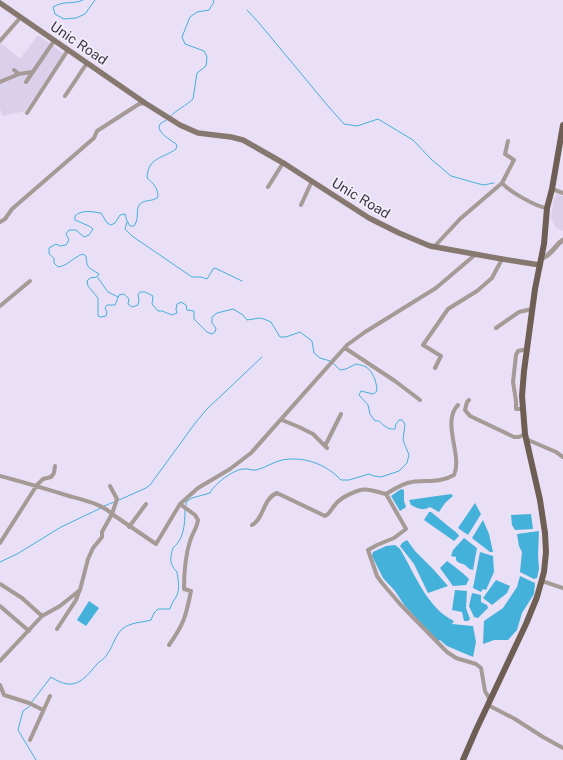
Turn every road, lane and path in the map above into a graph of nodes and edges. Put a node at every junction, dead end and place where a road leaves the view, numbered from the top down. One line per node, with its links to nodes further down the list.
1 (0, 3): 2 (main road, Unic Road)
2 (20, 18): 3 (street); 4 (main road, Unic Road)
3 (0, 41)
4 (54, 41): 5 (main road, Unic Road); 8 (street)
5 (68, 50): 6 (main road, Unic Road); 14 (street)
6 (87, 63): 12 (street); 13 (main road, Unic Road)
7 (14, 70): 9 (street)
8 (32, 72): 9 (street); 11 (street)
9 (19, 74): 10 (street)
10 (0, 82)
11 (26, 82)
12 (65, 96)
13 (145, 103): 19 (main road, Unic Road); 27 (street)
14 (27, 113)
15 (563, 125): 17 (main road)
16 (508, 141): 21 (street)
17 (562, 142): 18 (main road)
18 (560, 158): 23 (main road)
19 (282, 163): 20 (main road, Unic Road); 22 (street)
20 (312, 182): 25 (street); 29 (main road, Unic Road)
21 (502, 183): 26 (street); 29 (street)
22 (268, 187)
23 (552, 189): 24 (street); 26 (main road)
24 (563, 193)
25 (301, 205)
26 (547, 208): 32 (main road)
27 (0, 222)
28 (563, 240): 32 (street)
29 (434, 247): 30 (main road, Unic Road)
30 (476, 254): 31 (main road, Unic Road); 37 (street)
31 (502, 259): 32 (main road, Unic Road); 39 (street)
32 (541, 261): 35 (main road)
33 (30, 281): 34 (street)
34 (0, 306)
35 (532, 310): 36 (street); 38 (main road)
36 (496, 328)
37 (345, 348): 40 (street); 45 (street)
38 (527, 349): 43 (main road); 43 (street)
39 (434, 368)
40 (420, 400)
41 (468, 400): 46 (street)
42 (458, 405): 52 (street)
43 (523, 409): 46 (main road)
44 (341, 414): 45 (street)
45 (282, 420): 54 (street)
46 (526, 437): 47 (street); 60 (main road)
47 (563, 457)
48 (55, 466): 50 (street)
49 (0, 476): 50 (street)
50 (37, 485): 55 (street); 58 (street)
51 (110, 486): 55 (street)
52 (386, 494): 56 (street); 72 (street)
53 (146, 504): 57 (street)
54 (181, 505): 57 (street); 68 (street)
55 (112, 514): 57 (street); 63 (street)
56 (252, 525)
57 (129, 527)
58 (2, 538): 59 (street)
59 (0, 543)
60 (542, 581): 62 (street); 72 (main road)
61 (0, 584): 65 (street)
62 (563, 588)
63 (80, 590): 65 (street); 66 (street)
64 (0, 606): 67 (street)
65 (42, 616): 67 (street)
66 (57, 628)
67 (29, 631): 69 (street)
68 (170, 645)
69 (0, 661)
70 (0, 685): 73 (street)
71 (50, 696): 73 (street)
72 (489, 703): 75 (street); 76 (main road)
73 (43, 710): 74 (street)
74 (30, 740)
75 (563, 748)
76 (463, 760)

